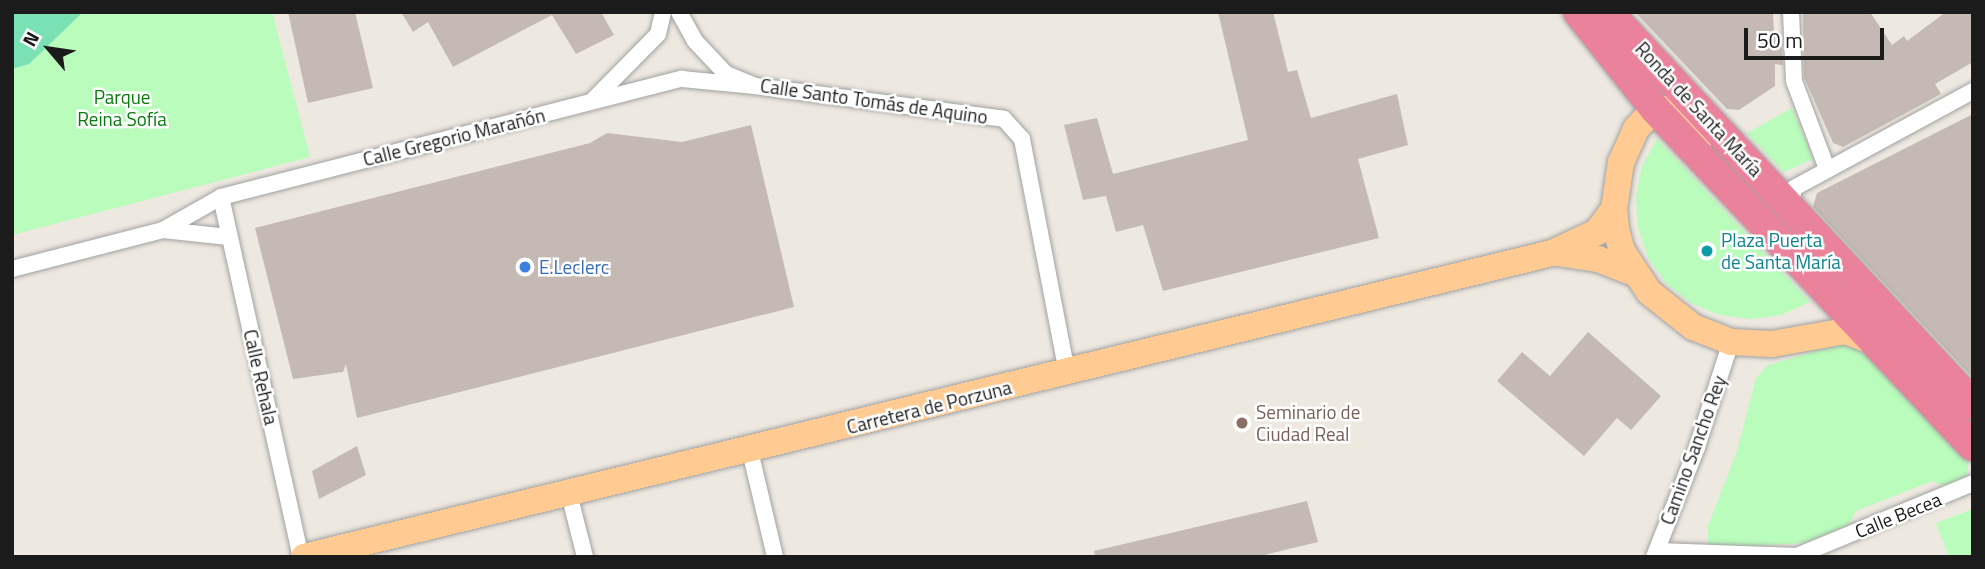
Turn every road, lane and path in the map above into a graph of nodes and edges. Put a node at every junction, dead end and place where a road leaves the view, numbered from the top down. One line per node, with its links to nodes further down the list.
1 (663, 12): 9 (street)
2 (678, 12): 7 (street, Calle Santo Tomás de Aquino)
3 (1578, 12): 6 (highway, Ronda de Santa María)
4 (1608, 12): 14 (highway, Ronda de Santa María)
5 (1791, 12): 12 (street)
6 (1628, 75): 10 (highway, Ronda de Santa María); 11 (main road)
7 (755, 86): 9 (street, Calle Gregorio Marañón); 26 (street, Calle Santo Tomás de Aquino)
8 (1973, 91): 12 (street)
9 (592, 102): 13 (street, Calle Gregorio Marañón)
10 (1656, 109): 11 (main road); 14 (main road); 22 (highway)
11 (1628, 143): 15 (main road)
12 (1827, 169): 14 (street)
13 (221, 197): 16 (street, Calle Gregorio Marañón); 17 (street, Calle Rehala)
14 (1790, 206): 19 (highway, Ronda de Santa María)
15 (1614, 209): 18 (main road); 21 (main road)
16 (163, 230): 17 (street, Calle Gregorio Marañón); 20 (street, Calle Gregorio Marañón)
17 (229, 237): 35 (street, Calle Rehala)
18 (1552, 253): 21 (main road); 26 (main road, Carretera de Porzuna)
19 (1845, 268): 22 (main road); 27 (highway, Ronda de Santa María)
20 (12, 269)
21 (1636, 274): 25 (main road)
22 (1838, 307): 23 (main road); 24 (highway)
23 (1793, 339): 24 (main road); 25 (main road)
24 (1870, 340): 28 (highway)
25 (1731, 342): 33 (street, Camino Sancho Rey)
26 (1067, 373): 29 (main road, Carretera de Porzuna)
27 (1973, 404)
28 (1973, 446)
29 (750, 451): 31 (main road, Carretera de Porzuna); 37 (street)
30 (1973, 484): 34 (street, Calle Becea)
31 (569, 494): 32 (main road, Carretera de Porzuna); 36 (street)
32 (364, 550): 35 (main road, Carretera de Porzuna)
33 (1655, 554): 34 (street, Calle Becea)
34 (1797, 556)
35 (303, 557)
36 (585, 557)
37 (775, 557)

